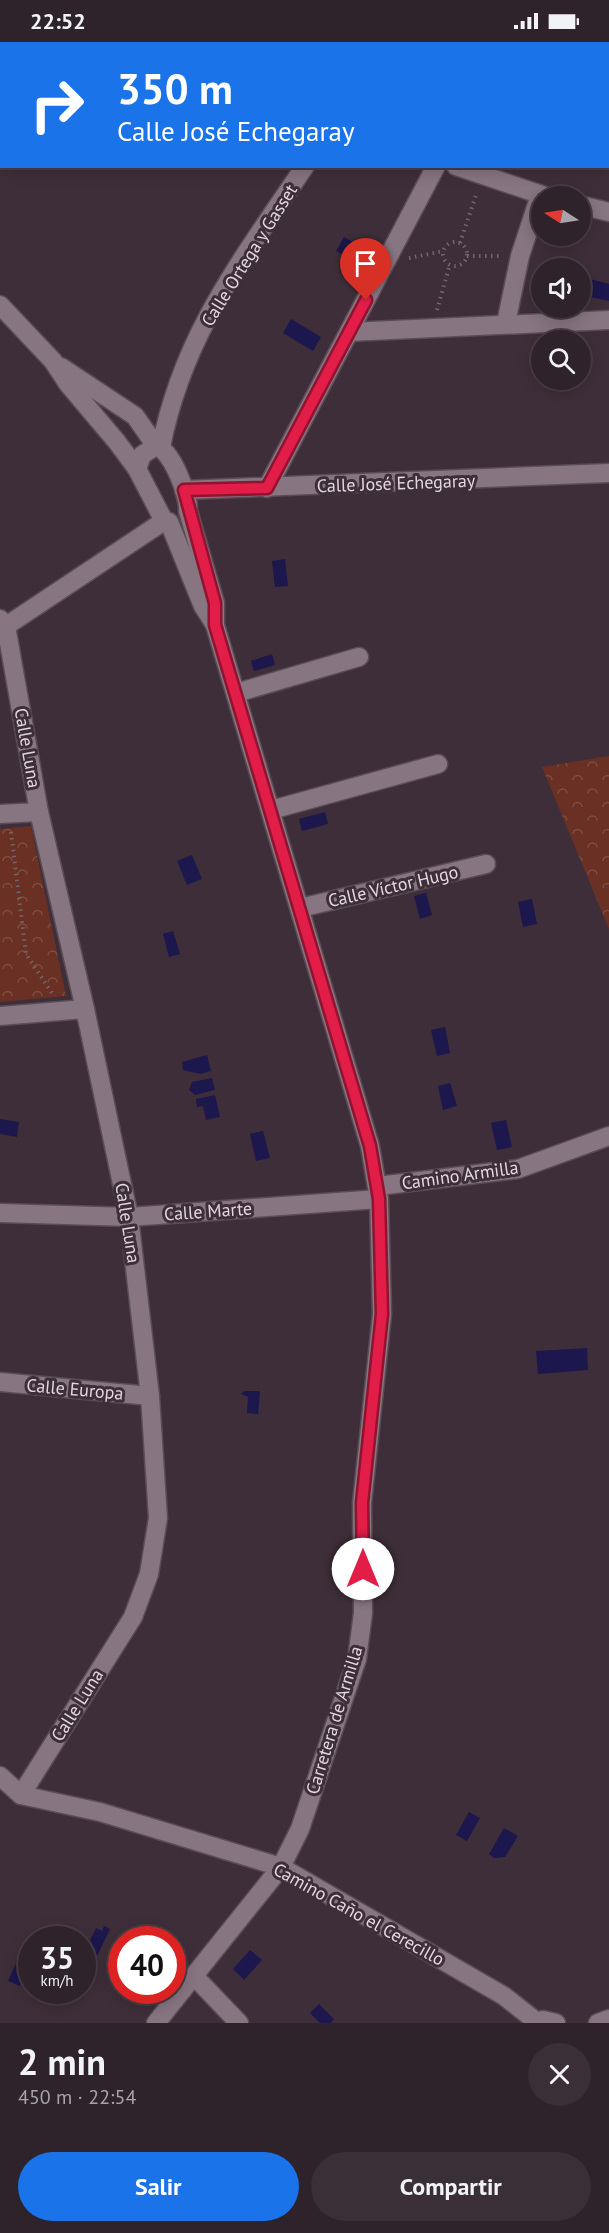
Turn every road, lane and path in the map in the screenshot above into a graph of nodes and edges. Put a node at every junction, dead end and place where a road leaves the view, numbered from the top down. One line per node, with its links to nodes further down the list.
1 (304, 168): 21 (street, Calle Ortega y Gasset)
2 (434, 168): 14 (street)
3 (462, 168): 4 (street)
4 (483, 175): 5 (street); 9 (path)
5 (531, 192)
6 (591, 208): 7 (street)
7 (609, 212)
8 (531, 226): 12 (street)
9 (460, 243): 10 (path); 11 (path)
10 (444, 251): 13 (path); 14 (path)
11 (467, 256): 12 (path); 13 (path)
12 (520, 256): 17 (street)
13 (450, 264): 18 (path)
14 (383, 267): 19 (street)
15 (0, 305): 20 (street)
16 (609, 320): 17 (street)
17 (506, 323): 18 (street)
18 (433, 328): 19 (street)
19 (349, 332): 24 (street)
20 (53, 361): 21 (street, Carretera de Armilla); 22 (street, Carretera de Armilla)
21 (159, 447): 22 (street); 25 (street, Carretera de Armilla)
22 (136, 469): 27 (street, Carretera de Armilla)
23 (609, 473): 24 (street, Calle José Echegaray)
24 (267, 488): 25 (street, Calle José Echegaray)
25 (184, 490): 26 (street, Carretera de Armilla)
26 (188, 512): 27 (street); 29 (street, Carretera de Armilla)
27 (166, 521): 28 (street); 29 (street, Carretera de Armilla)
28 (2, 625): 34 (street, Calle Luna)
29 (215, 625): 31 (street, Carretera de Armilla)
30 (359, 657): 31 (street)
31 (236, 693): 33 (street, Carretera de Armilla)
32 (438, 764): 33 (street)
33 (271, 810): 37 (street, Carretera de Armilla)
34 (39, 812): 35 (street); 38 (street, Calle Luna)
35 (4, 814): 39 (path)
36 (486, 864): 37 (street, Calle Víctor Hugo)
37 (300, 908): 42 (street, Carretera de Armilla)
38 (85, 1009): 39 (street); 44 (street, Calle Luna)
39 (57, 1011): 40 (street)
40 (0, 1016)
41 (609, 1137): 42 (street, Camino Armilla)
42 (379, 1193): 44 (street, Calle Marte); 49 (street, Carretera de Armilla)
43 (0, 1213): 44 (street, Calle Marte)
44 (129, 1217): 46 (street, Calle Luna)
45 (0, 1382): 46 (street, Calle Europa)
46 (150, 1396): 48 (street, Calle Luna)
47 (0, 1776): 48 (street, Camino Caño el Cerecillo)
48 (21, 1795): 49 (street, Camino Caño el Cerecillo)
49 (281, 1867): 50 (street, Carretera de Armilla); 52 (street, Camino Caño el Cerecillo)
50 (195, 1977): 53 (street, Carretera de Armilla); 54 (street)
51 (609, 2019): 56 (street)
52 (537, 2022): 55 (street)
53 (156, 2023)
54 (239, 2023)
55 (556, 2023)
56 (598, 2023)

